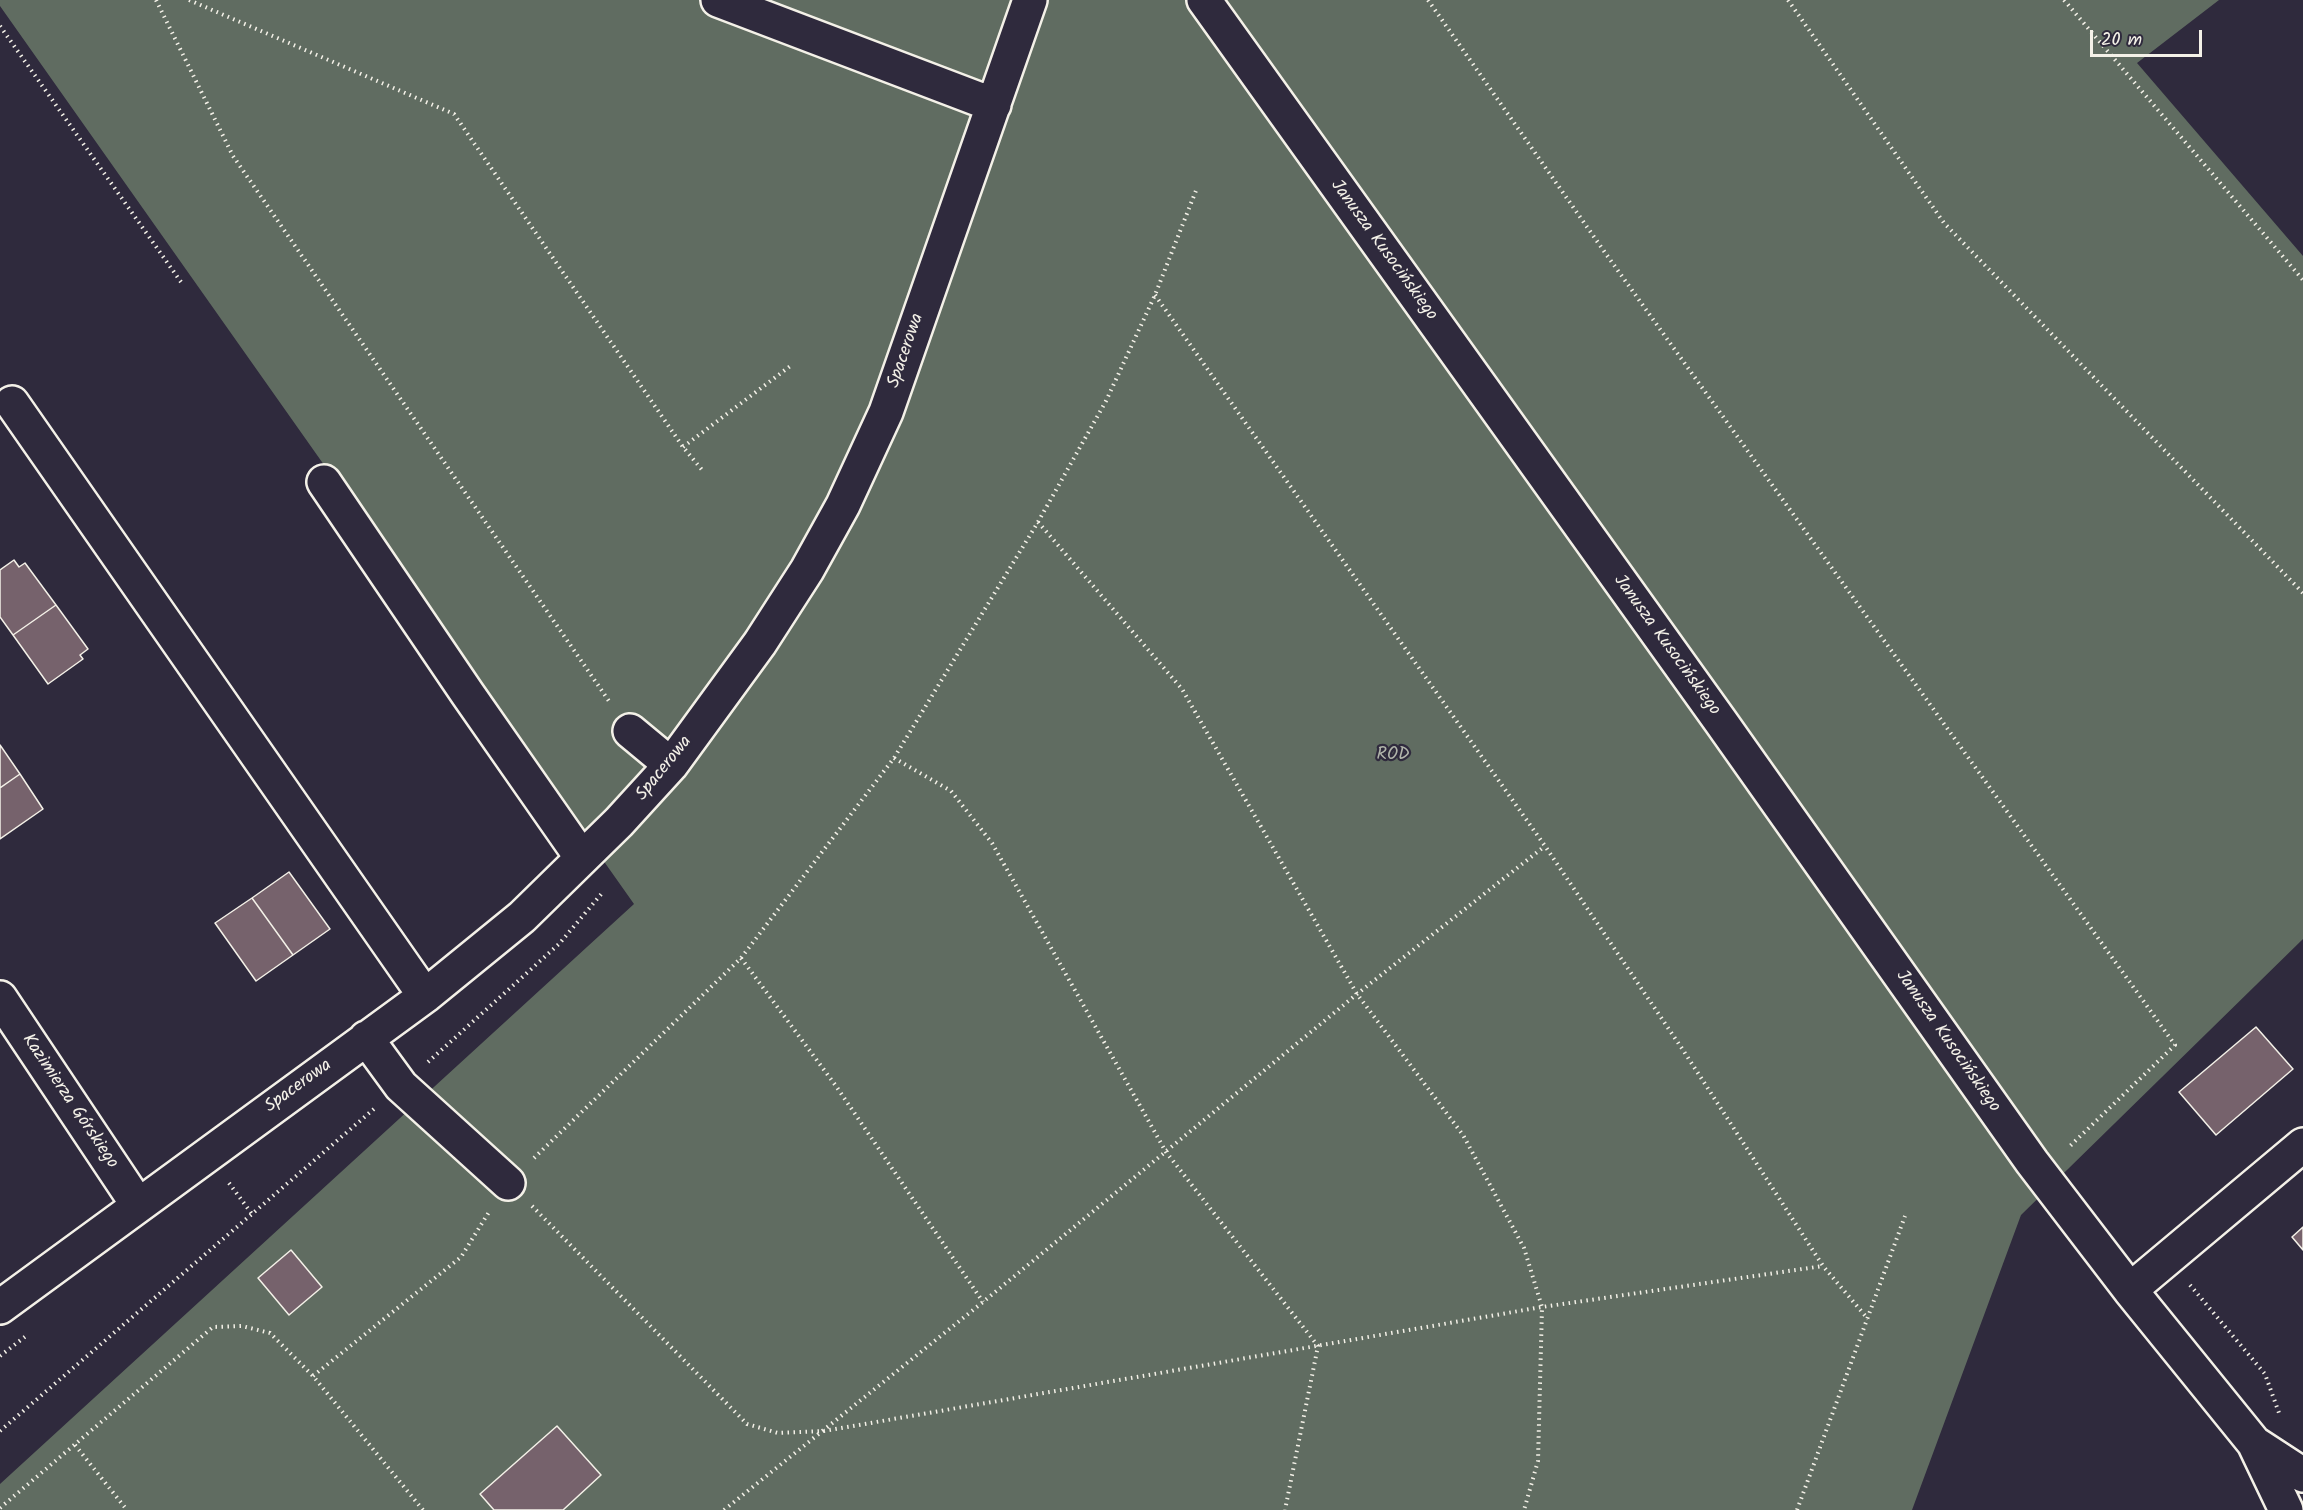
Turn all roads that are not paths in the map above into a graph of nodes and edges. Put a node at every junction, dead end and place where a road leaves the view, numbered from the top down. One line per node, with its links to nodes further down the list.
1 (718, 0): 4 (street)
2 (1030, 0): 4 (street, Spacerowa)
3 (1204, 0): 16 (street, Janusza Kusocińskiego)
4 (994, 105): 8 (street, Spacerowa)
5 (12, 404): 10 (street)
6 (324, 482): 9 (street)
7 (630, 731): 8 (street)
8 (671, 765): 9 (street, Spacerowa)
9 (582, 858): 10 (street, Spacerowa)
10 (425, 996): 12 (street, Spacerowa)
11 (0, 998): 15 (street, Kazimierza Górskiego)
12 (366, 1038): 14 (street); 15 (street, Spacerowa)
13 (2303, 1145): 16 (street)
14 (508, 1183)
15 (138, 1205): 17 (street, Spacerowa)
16 (2130, 1290): 18 (street, Janusza Kusocińskiego)
17 (0, 1307)
18 (2254, 1443): 19 (street); 20 (street)
19 (2303, 1475)
20 (2286, 1510)

